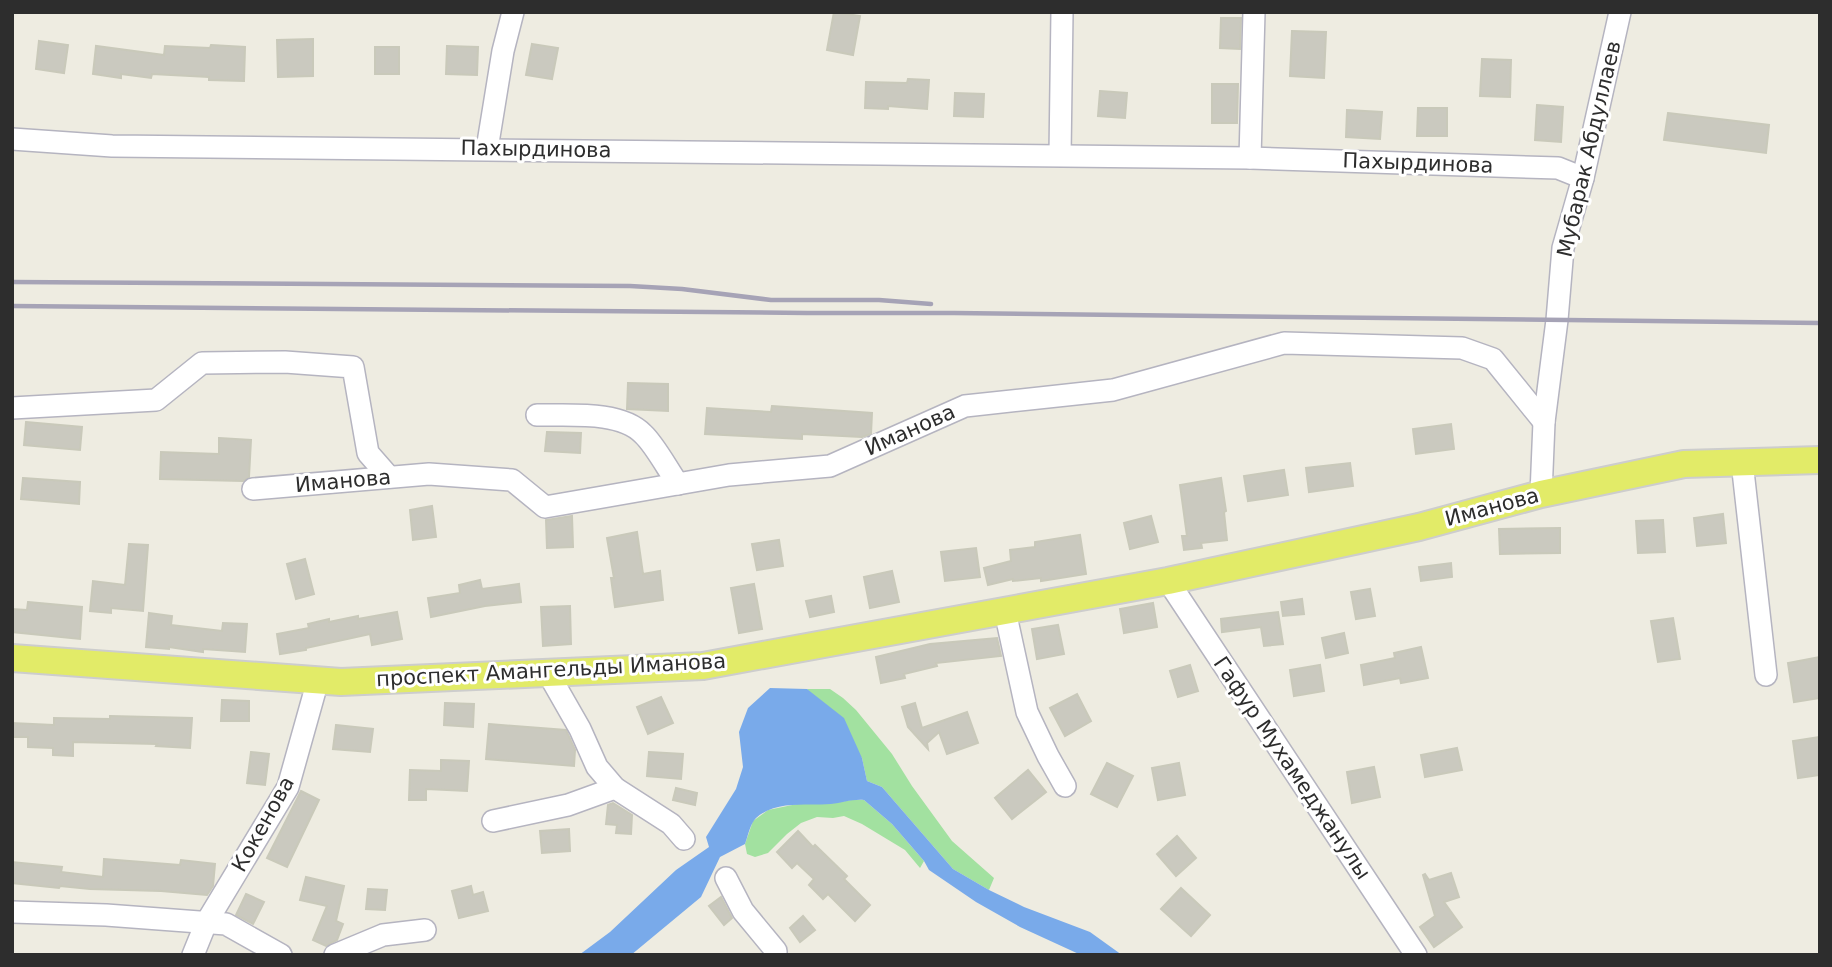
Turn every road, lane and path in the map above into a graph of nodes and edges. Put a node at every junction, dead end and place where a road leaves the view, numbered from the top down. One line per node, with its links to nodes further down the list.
1 (513, 12): 6 (street)
2 (1062, 12): 7 (street)
3 (1254, 12): 8 (street)
4 (1620, 12): 9 (street, Мубарак Абдуллаев)
5 (12, 139): 6 (street, Пахырдинова)
6 (487, 149): 7 (street, Пахырдинова)
7 (1060, 155): 8 (street, Пахырдинова)
8 (1250, 158): 9 (street, Пахырдинова)
9 (1583, 178): 12 (street, Мубарак Абдуллаев)
10 (12, 408): 15 (street)
11 (537, 415): 16 (street)
12 (1544, 422): 16 (street, Иманова); 18 (street, Мубарак Абдуллаев)
13 (1820, 460): 14 (main road, Иманова)
14 (1742, 463): 18 (main road, Иманова); 23 (street)
15 (389, 477): 16 (street, Иманова); 17 (street, Иманова)
16 (678, 484)
17 (253, 489)
18 (1541, 494): 19 (main road, Иманова)
19 (1168, 581): 20 (main road, проспект Амангельды Иманова); 37 (street, Гафур Мухамеджанулы)
20 (1004, 611): 22 (main road, проспект Амангельды Иманова); 25 (street)
21 (12, 658): 24 (main road, проспект Амангельды Иманова)
22 (548, 673): 24 (main road, проспект Амангельды Иманова); 26 (street)
23 (1766, 675)
24 (318, 680): 31 (street, Кокенова)
25 (1065, 786)
26 (615, 788): 27 (street); 28 (street)
27 (493, 821)
28 (684, 839)
29 (726, 878): 36 (street)
30 (12, 912): 31 (street)
31 (206, 923): 33 (street, Кокенова); 34 (street)
32 (425, 930): 35 (street)
33 (193, 955)
34 (281, 955)
35 (335, 955)
36 (776, 955)
37 (1416, 955)

